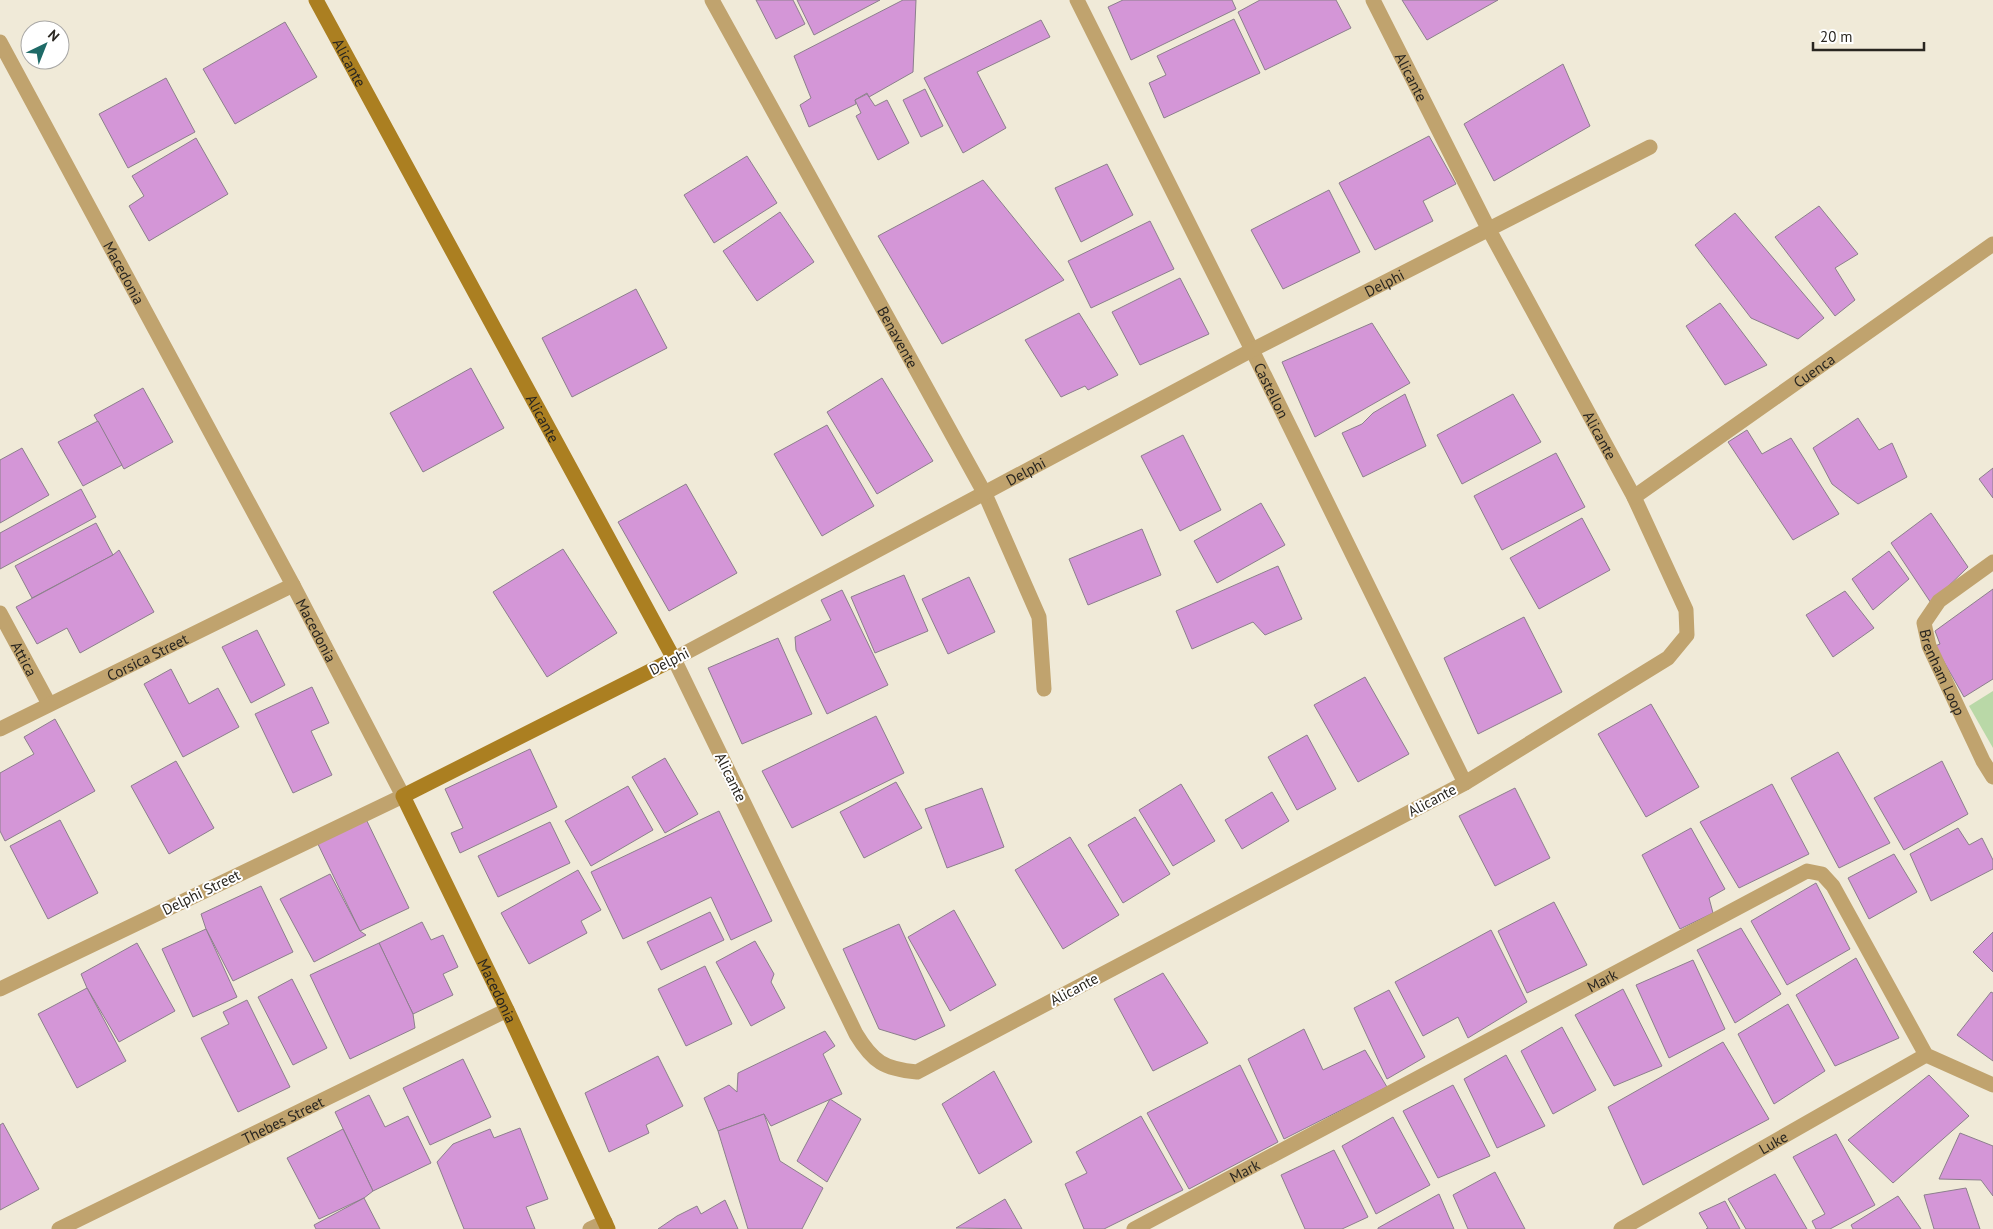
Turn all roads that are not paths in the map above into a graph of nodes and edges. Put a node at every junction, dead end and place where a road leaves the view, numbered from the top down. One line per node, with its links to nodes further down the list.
1 (316, 0): 15 (street, Alicante)
2 (712, 0): 10 (street, Benavente)
3 (1077, 0): 9 (street, Castellon)
4 (1373, 0): 7 (street, Alicante)
5 (0, 42): 13 (street, Macedonia)
6 (1650, 147): 7 (street, Delphi)
7 (1488, 228): 9 (street, Delphi); 11 (street, Alicante)
8 (1993, 244): 11 (street, Cuenca)
9 (1252, 350): 10 (street, Delphi); 20 (street, Castellon)
10 (985, 494): 15 (street, Delphi); 16 (street, Benavente)
11 (1634, 496): 20 (street, Alicante)
12 (1993, 562): 19 (street, Brenham Loop)
13 (293, 585): 17 (street, Corsica Street); 21 (street, Macedonia)
14 (0, 613): 17 (street, Attica)
15 (674, 659): 20 (street, Alicante); 21 (street, Delphi)
16 (1044, 689)
17 (49, 704): 18 (street, Corsica Street)
18 (0, 729)
19 (1993, 777)
20 (1465, 783)
21 (403, 796): 22 (street, Delphi Street); 23 (street, Macedonia)
22 (0, 989)
23 (507, 1010): 26 (street, Macedonia); 27 (street, Thebes Street)
24 (1926, 1056): 25 (street); 29 (street, Mark); 30 (street, Luke)
25 (1993, 1085)
26 (606, 1226): 28 (street)
27 (59, 1229)
28 (590, 1229)
29 (1134, 1229)
30 (1621, 1229)

